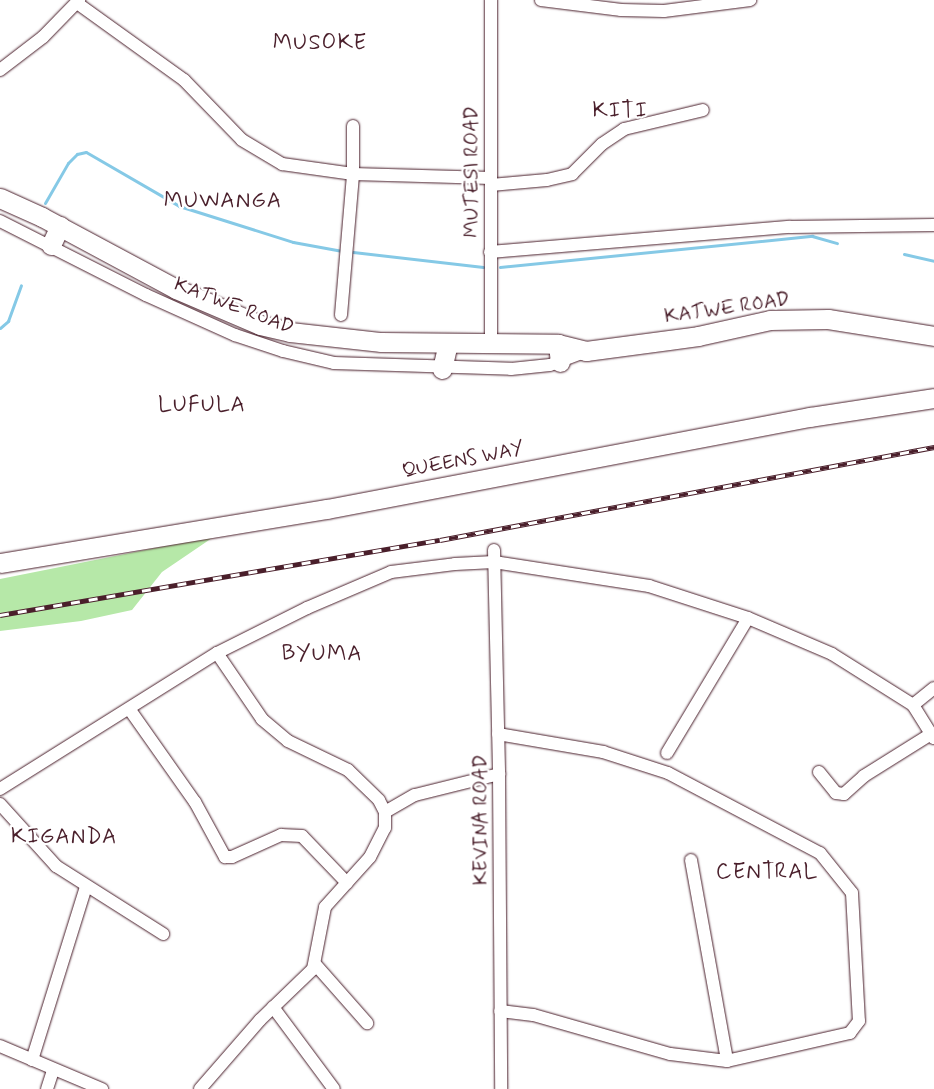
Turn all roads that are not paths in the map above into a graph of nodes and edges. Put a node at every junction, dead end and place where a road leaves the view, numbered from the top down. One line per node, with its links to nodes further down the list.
1 (491, 0): 9 (street, MUTESI ROAD)
2 (541, 0): 3 (street)
3 (750, 0)
4 (78, 1): 5 (street); 8 (street)
5 (0, 70)
6 (703, 110): 9 (street)
7 (353, 126): 8 (street)
8 (353, 174): 9 (street); 16 (street)
9 (491, 182): 15 (street, MUTESI ROAD)
10 (0, 198): 13 (highway, KATWE ROAD)
11 (0, 221): 14 (street, KATWE ROAD)
12 (934, 225): 15 (street)
13 (60, 226): 14 (highway); 18 (highway, KATWE ROAD)
14 (50, 245): 21 (street, KATWE ROAD)
15 (490, 252): 19 (street, MUTESI ROAD)
16 (341, 315)
17 (934, 336): 20 (highway, KATWE ROAD)
18 (448, 344): 19 (highway, KATWE ROAD); 21 (highway)
19 (491, 344): 20 (highway, KATWE ROAD)
20 (559, 353): 21 (street, KATWE ROAD)
21 (442, 369)
22 (934, 398): 24 (highway, QUEENS WAY)
23 (494, 556): 25 (street); 26 (street); 30 (street, KEVINA ROAD)
24 (0, 563)
25 (748, 618): 28 (street); 32 (street)
26 (217, 653): 29 (street); 37 (street)
27 (934, 688): 28 (street)
28 (912, 705): 31 (street)
29 (130, 710): 35 (street); 39 (street)
30 (498, 734): 34 (street, KEVINA ROAD); 48 (street)
31 (933, 736): 33 (street)
32 (667, 753)
33 (820, 772)
34 (499, 774): 37 (street); 44 (street, KEVINA ROAD)
35 (0, 789)
36 (0, 804): 40 (street)
37 (385, 812): 39 (street)
38 (691, 860): 48 (street)
39 (347, 883): 42 (street)
40 (86, 887): 41 (street); 47 (street)
41 (163, 934)
42 (315, 964): 43 (street); 45 (street)
43 (273, 1007): 52 (street); 53 (street)
44 (500, 1010): 48 (street); 54 (street, KEVINA ROAD)
45 (367, 1023)
46 (0, 1046): 47 (street)
47 (32, 1060): 49 (street)
48 (727, 1061)
49 (53, 1070): 50 (street); 51 (street)
50 (47, 1089)
51 (102, 1089)
52 (200, 1089)
53 (334, 1089)
54 (501, 1089)

